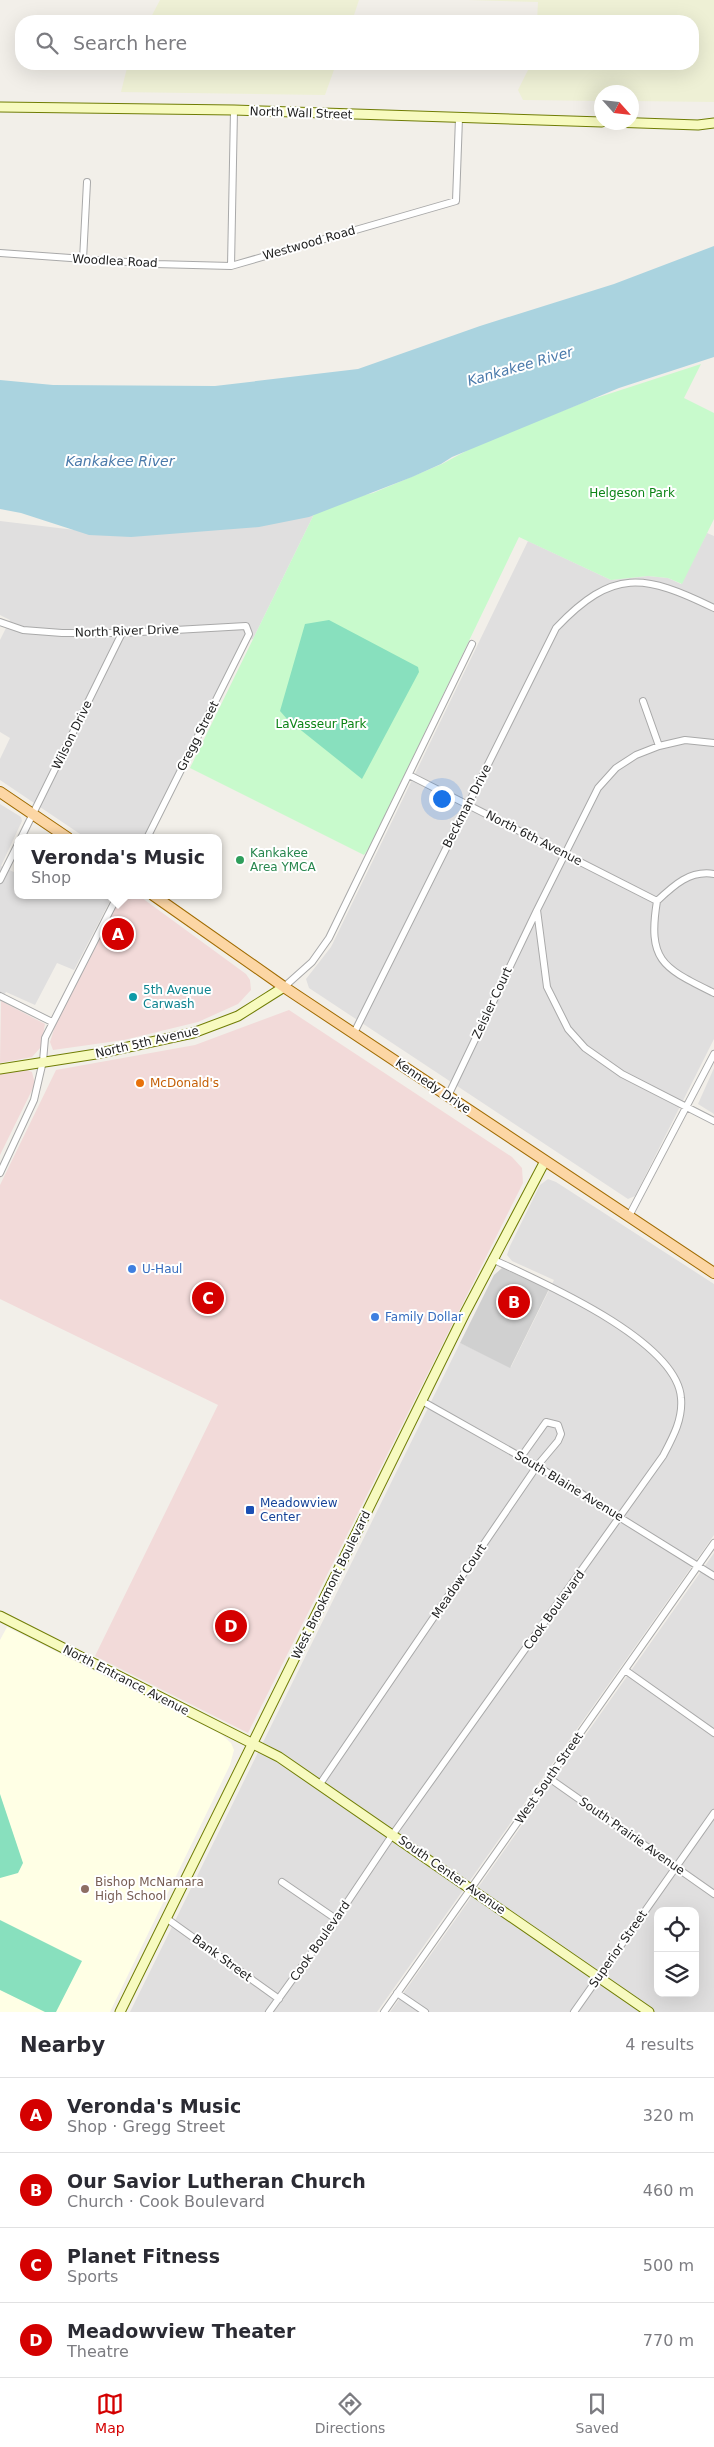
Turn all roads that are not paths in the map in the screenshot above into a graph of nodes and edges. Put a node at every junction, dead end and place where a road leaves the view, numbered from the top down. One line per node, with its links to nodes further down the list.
1 (0, 107): 2 (main road, North Wall Street)
2 (234, 110): 3 (main road, North Wall Street); 10 (street)
3 (459, 118): 4 (main road, North Wall Street); 10 (street, Westwood Road)
4 (594, 122)
5 (714, 122): 6 (main road)
6 (639, 123)
7 (87, 182): 9 (street)
8 (0, 253): 9 (street, Woodlea Road)
9 (83, 260): 10 (street, Woodlea Road)
10 (231, 266)
11 (714, 608): 22 (street, Beckman Drive)
12 (2, 622): 13 (street); 14 (street, North River Drive)
13 (0, 630)
14 (122, 633): 15 (street, North River Drive); 23 (street, Wilson Drive)
15 (249, 634): 26 (street, Gregg Street)
16 (472, 644): 20 (street)
17 (643, 701): 19 (street)
18 (714, 743): 19 (street, Zeisler Court)
19 (659, 746): 28 (street, Zeisler Court)
20 (409, 775): 22 (street, North 6th Avenue); 35 (street)
21 (0, 792): 23 (main road)
22 (468, 804): 28 (street, North 6th Avenue); 39 (street, Beckman Drive)
23 (33, 814): 24 (street, Wilson Drive); 25 (main road)
24 (23, 834)
25 (62, 834)
26 (149, 834)
27 (14, 852): 30 (street)
28 (564, 853): 33 (street, North 6th Avenue); 34 (street, Zeisler Court)
29 (714, 874): 33 (street)
30 (0, 880)
31 (116, 899): 38 (street)
32 (159, 899): 35 (main road, Kennedy Drive)
33 (658, 901): 36 (street)
34 (537, 910): 43 (street, Zeisler Court); 44 (street)
35 (284, 987): 39 (main road, Kennedy Drive); 41 (main road, North 5th Avenue)
36 (714, 993)
37 (0, 996): 38 (street)
38 (52, 1022): 41 (street)
39 (354, 1033): 43 (main road, Kennedy Drive)
40 (714, 1054): 44 (street)
41 (43, 1061): 42 (main road, North 5th Avenue); 47 (street)
42 (0, 1068)
43 (448, 1096): 46 (main road, Kennedy Drive)
44 (687, 1107): 45 (street); 48 (street)
45 (714, 1121)
46 (545, 1161): 48 (main road, Kennedy Drive); 49 (main road, West Brookmont Boulevard)
47 (0, 1173)
48 (629, 1216): 50 (main road, Kennedy Drive)
49 (492, 1259): 51 (main road, West Brookmont Boulevard); 54 (street, Cook Boulevard)
50 (714, 1273)
51 (422, 1401): 52 (street, South Blaine Avenue); 61 (main road, West Brookmont Boulevard)
52 (521, 1457): 53 (street, South Blaine Avenue); 53 (street, Meadow Court)
53 (538, 1466): 54 (street, South Blaine Avenue); 63 (street, Meadow Court)
54 (621, 1516): 56 (street, South Blaine Avenue); 65 (street, Cook Boulevard)
55 (714, 1543): 56 (street, West South Street)
56 (698, 1565): 57 (street, South Blaine Avenue); 59 (street, West South Street)
57 (714, 1576)
58 (0, 1616): 61 (main road, North Entrance Avenue)
59 (625, 1670): 60 (street); 62 (street, West South Street)
60 (714, 1733)
61 (252, 1744): 63 (main road, South Center Avenue); 70 (main road, West Brookmont Boulevard)
62 (549, 1778): 66 (street, South Prairie Avenue); 68 (street, West South Street)
63 (320, 1784): 65 (main road, South Center Avenue)
64 (714, 1813): 66 (street, Superior Street)
65 (393, 1834): 68 (main road, South Center Avenue); 71 (street, Cook Boulevard)
66 (676, 1867): 69 (street, South Prairie Avenue); 72 (street, Superior Street)
67 (282, 1882): 71 (street)
68 (471, 1888): 72 (main road, South Center Avenue); 73 (street, West South Street)
69 (714, 1894)
70 (166, 1918): 74 (street, Bank Street); 75 (main road, West Brookmont Boulevard)
71 (336, 1919): 74 (street, Cook Boulevard)
72 (599, 1977): 79 (street, Superior Street); 80 (main road, South Center Avenue)
73 (397, 1993): 77 (street, West South Street); 78 (street)
74 (278, 1999): 76 (street, Cook Boulevard)
75 (120, 2012)
76 (269, 2012)
77 (384, 2012)
78 (425, 2012)
79 (574, 2012)
80 (649, 2012)

